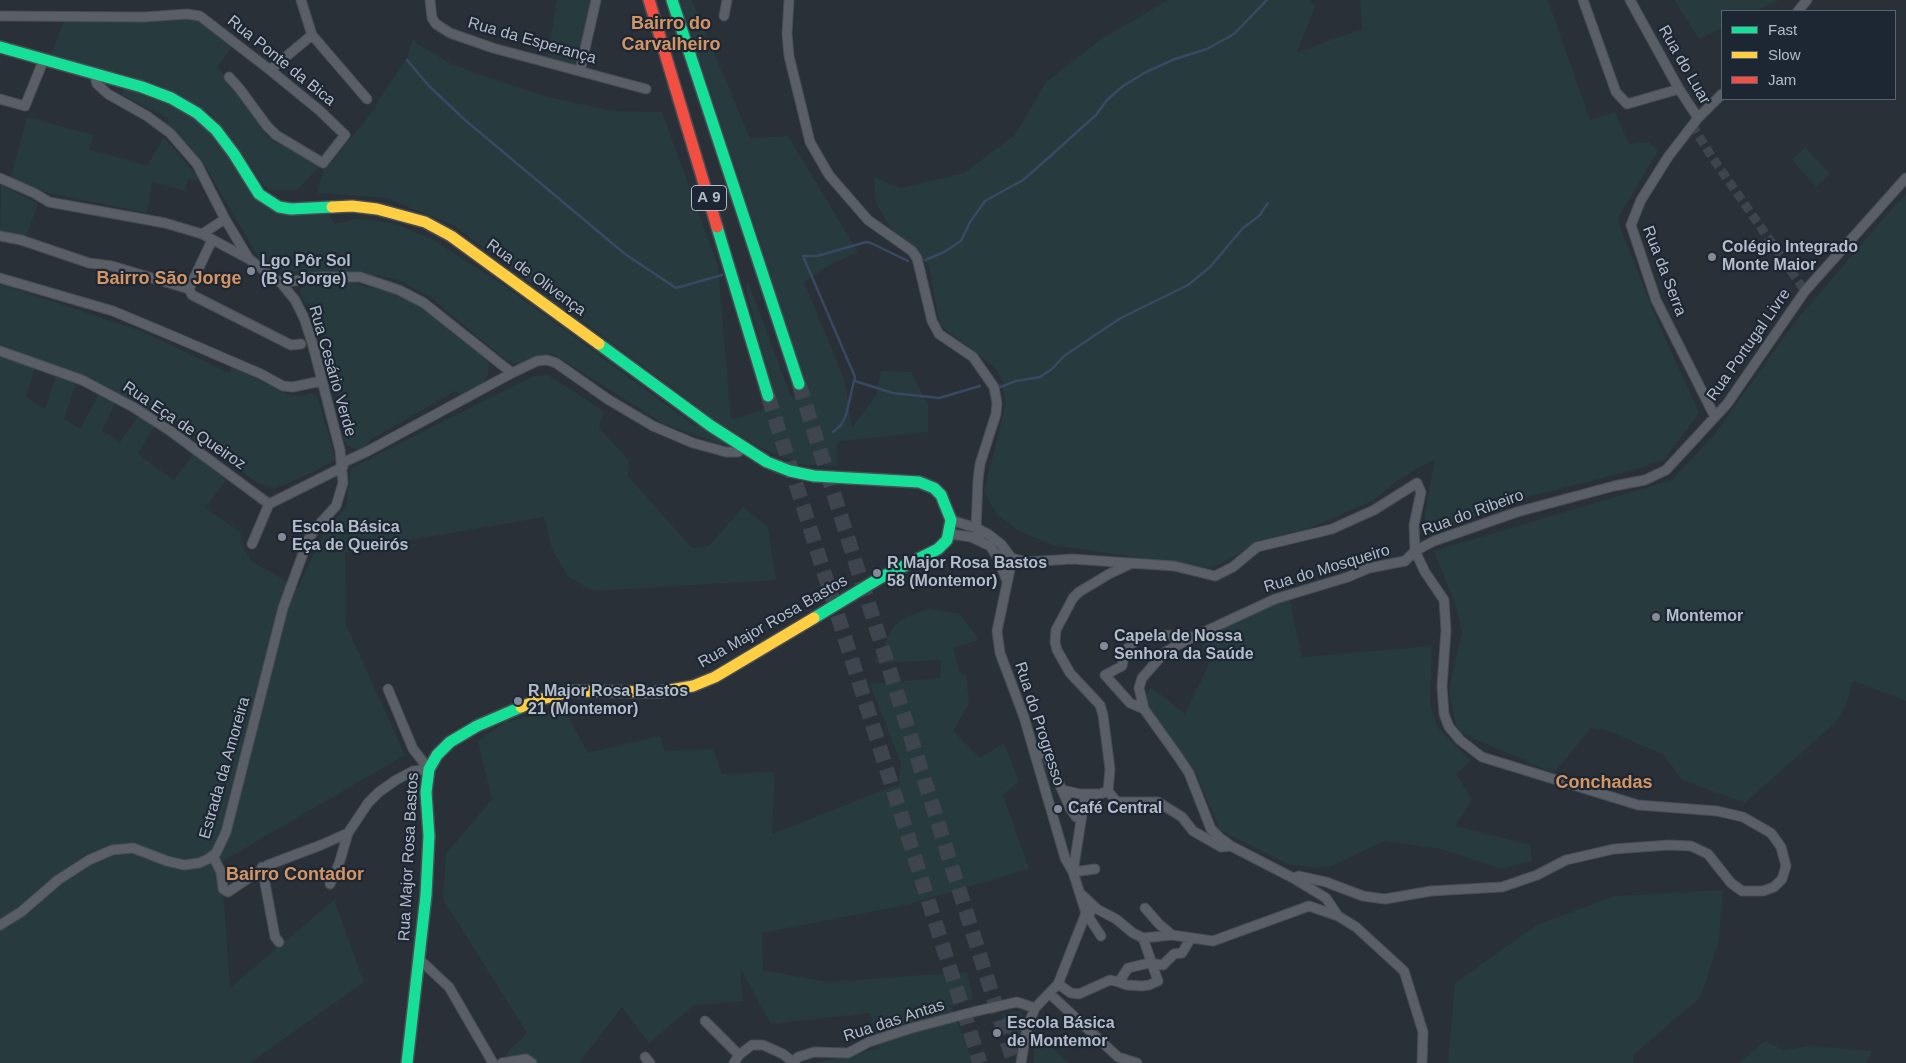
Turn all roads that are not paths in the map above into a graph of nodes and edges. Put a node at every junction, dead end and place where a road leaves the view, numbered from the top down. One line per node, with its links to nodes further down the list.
1 (301, 0): 14 (street)
2 (430, 0): 18 (street, Rua da Esperança)
3 (596, 0): 18 (street)
4 (649, 0): 42 (main road, A 9)
5 (672, 0): 41 (main road, A 9)
6 (727, 0): 13 (street)
7 (789, 0): 48 (street)
8 (1583, 0): 22 (street)
9 (1630, 0): 22 (street, Rua do Luar)
10 (1807, 0): 11 (street)
11 (1799, 10)
12 (0, 16): 17 (street, Rua Ponte da Bica)
13 (724, 16)
14 (312, 35): 17 (street); 25 (street)
15 (0, 47): 16 (main road, Rua de Olivença)
16 (44, 59): 19 (main road, Rua de Olivença); 24 (street)
17 (270, 70): 20 (street, Rua Ponte da Bica)
18 (580, 72): 21 (street, Rua da Esperança)
19 (94, 73): 29 (street, Rua Cesário Verde); 44 (main road, Rua de Olivença)
20 (229, 77)
21 (646, 89)
22 (1679, 89): 26 (street, Rua do Luar)
23 (1721, 95): 26 (street, Rua da Serra)
24 (0, 98)
25 (367, 99)
26 (1695, 122): 43 (street, Rua da Serra)
27 (0, 178): 30 (street)
28 (1906, 178): 43 (street, Rua Portugal Livre)
29 (225, 219): 30 (street); 33 (street, Rua Cesário Verde)
30 (202, 234): 32 (street)
31 (0, 236): 36 (street)
32 (212, 240): 33 (street); 36 (street)
33 (249, 259): 35 (street, Rua Cesário Verde)
34 (0, 278): 40 (street)
35 (282, 283): 39 (street); 40 (street, Rua Cesário Verde)
36 (189, 289): 37 (street)
37 (302, 344)
38 (0, 351): 46 (street, Rua Eça de Queiroz)
39 (512, 373): 44 (street); 45 (street)
40 (321, 381): 45 (street, Rua Cesário Verde)
41 (799, 384)
42 (768, 396)
43 (1715, 417): 51 (street, Rua do Ribeiro)
44 (743, 448): 47 (main road, Rua de Olivença)
45 (342, 465): 46 (street); 67 (street, Estrada da Amoreira)
46 (269, 504): 50 (street)
47 (950, 527): 48 (street); 49 (street); 60 (main road, Rua Major Rosa Bastos)
48 (976, 528): 49 (street); 53 (street)
49 (980, 540): 52 (street)
50 (252, 544)
51 (1415, 551): 54 (street, Rua do Ribeiro); 56 (street, Rua do Mosqueiro); 71 (street, Rua do Mosqueiro)
52 (996, 554): 53 (street); 55 (street)
53 (1010, 558): 54 (street, Rua do Ribeiro); 55 (street, Rua do Progresso)
54 (1134, 562): 62 (street)
55 (1007, 582): 59 (street, Rua do Progresso)
56 (1192, 637): 58 (street, Rua do Mosqueiro); 58 (street)
57 (388, 689): 60 (street)
58 (1144, 709): 66 (street)
59 (1034, 754): 61 (street); 70 (street, Rua do Progresso)
60 (429, 769): 65 (street); 84 (main road, Rua Major Rosa Bastos)
61 (1063, 790): 63 (street); 64 (street)
62 (1108, 791): 63 (street); 66 (street)
63 (1085, 795): 64 (street)
64 (1080, 818): 70 (street)
65 (348, 833): 68 (street); 72 (street)
66 (1231, 846): 71 (street)
67 (213, 856): 68 (street); 78 (street, Estrada da Amoreira)
68 (262, 867): 83 (street)
69 (1095, 869): 70 (street)
70 (1073, 872): 73 (street)
71 (1293, 878): 77 (street)
72 (330, 884)
73 (1078, 891): 75 (street); 76 (street)
74 (1145, 908): 79 (street)
75 (1105, 912): 76 (street); 81 (street)
76 (1086, 913): 80 (street); 87 (street)
77 (1338, 916): 82 (street); 99 (street)
78 (0, 925)
79 (1172, 935): 81 (street); 82 (street)
80 (1101, 936)
81 (1143, 938): 85 (street)
82 (1191, 938): 85 (street)
83 (279, 942)
84 (419, 959): 93 (main road, Rua Major Rosa Bastos); 94 (street)
85 (1153, 964): 86 (street); 86 (street)
86 (1119, 982): 87 (street)
87 (1058, 984): 88 (street)
88 (1050, 994): 89 (street); 98 (street)
89 (1034, 1008): 92 (street, Rua das Antas); 97 (street)
90 (705, 1021): 91 (street)
91 (736, 1059): 92 (street)
92 (793, 1062)
93 (407, 1063)
94 (493, 1063)
95 (502, 1063): 96 (street)
96 (532, 1063)
97 (1021, 1063)
98 (1137, 1063)
99 (1422, 1063)

